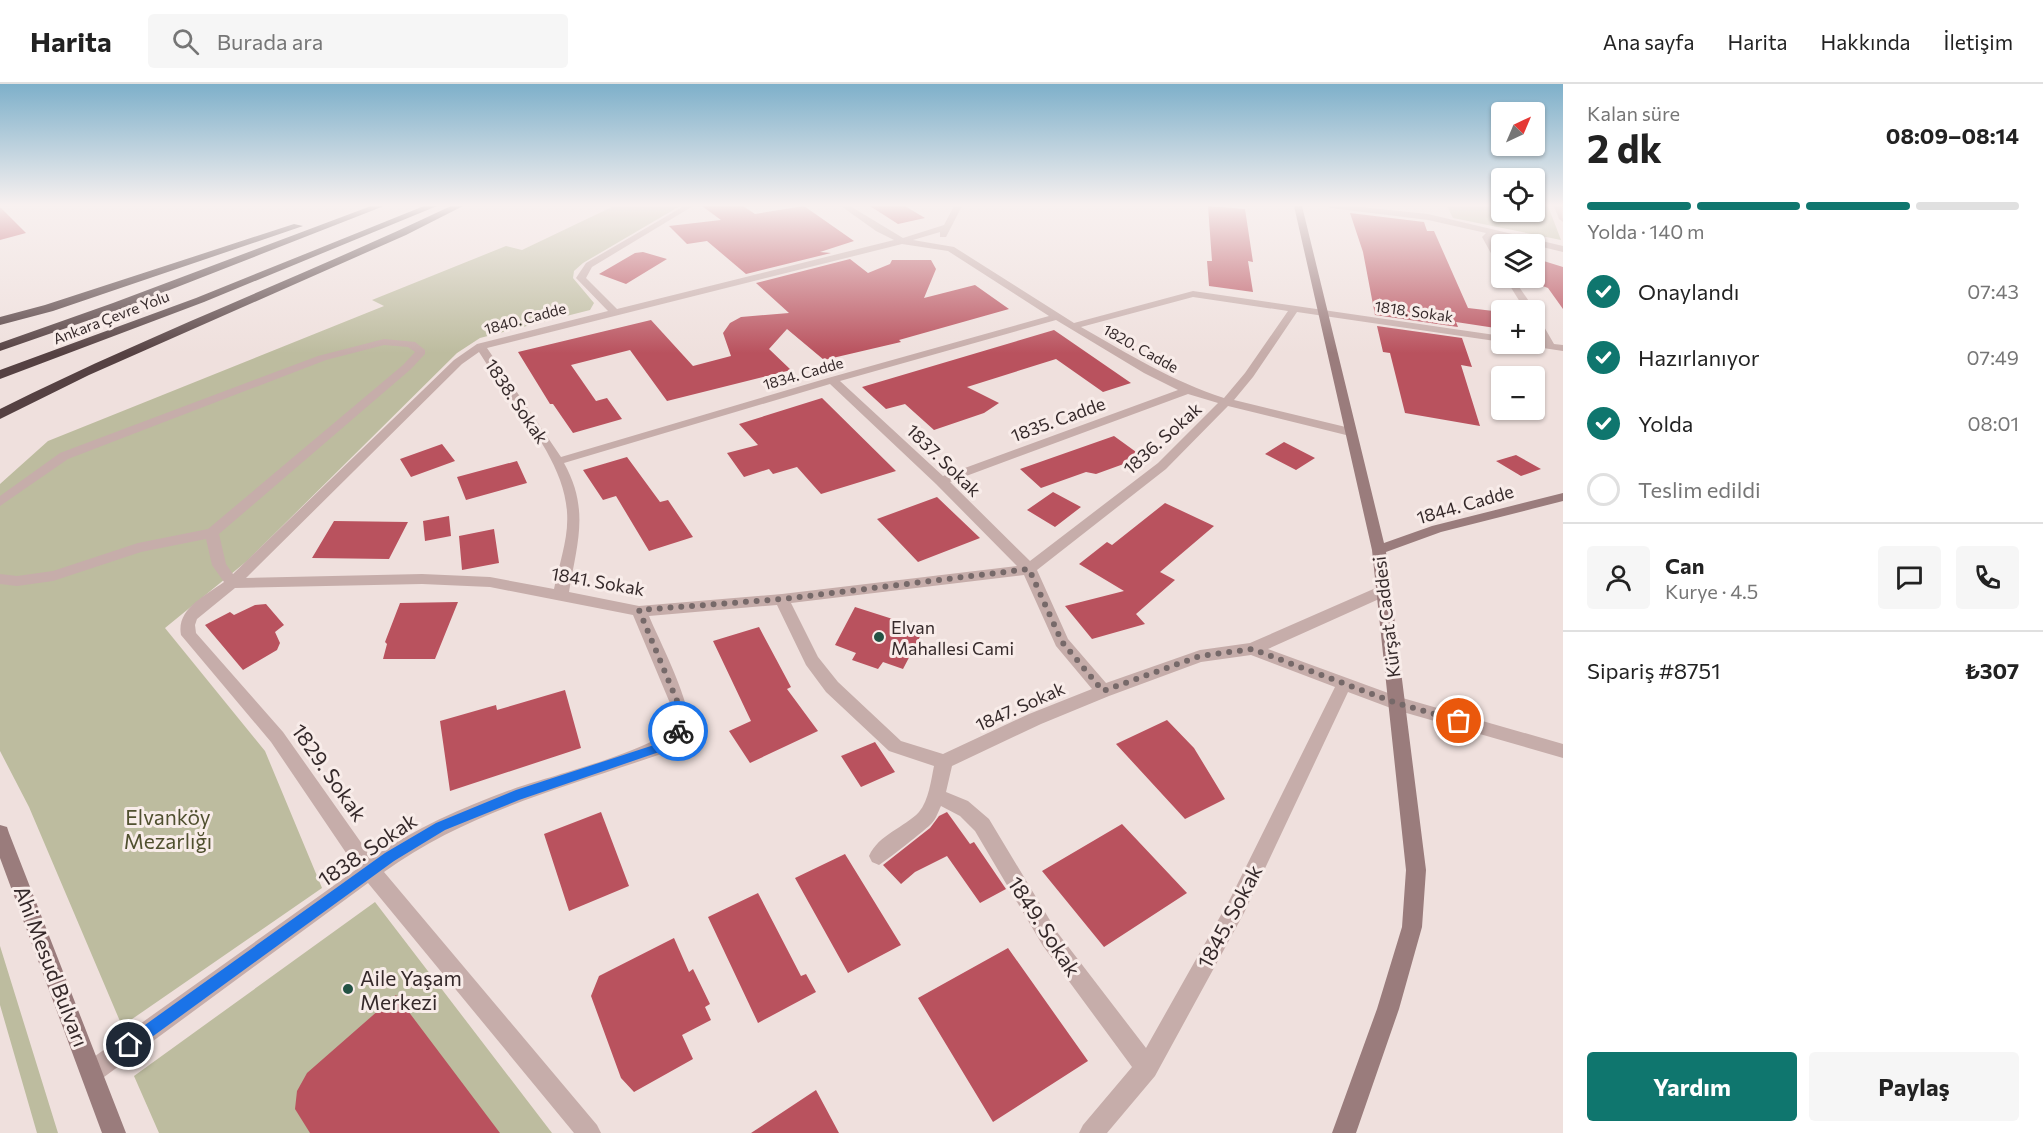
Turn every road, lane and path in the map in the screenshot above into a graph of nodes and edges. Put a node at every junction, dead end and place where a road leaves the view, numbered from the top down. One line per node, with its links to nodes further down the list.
1 (210, 255): 13 (highway)
2 (251, 255): 20 (highway, Ankara Çevre Yolu)
3 (311, 255): 22 (highway, Ankara Çevre Yolu)
4 (352, 255): 26 (highway)
5 (605, 255): 10 (street)
6 (844, 255): 10 (street, 1840. Cadde)
7 (961, 255): 12 (street, 1820. Cadde)
8 (1309, 255): 11 (main road, Kürşat Caddesi)
9 (1294, 309): 11 (street); 14 (street); 25 (street, 1836. Sokak)
10 (613, 311): 18 (street, 1840. Cadde)
11 (1322, 313): 15 (street, 1818. Sokak); 27 (main road, Kürşat Caddesi)
12 (1057, 317): 14 (street, 1820. Cadde); 23 (street, 1834. Cadde)
13 (0, 321)
14 (1074, 327): 24 (street, 1820. Cadde)
15 (1491, 337)
16 (1545, 337): 19 (street)
17 (1545, 345): 19 (street)
18 (481, 346): 28 (street, 1838. Sokak); 36 (street, 1840. Cadde)
19 (1550, 346): 21 (street)
20 (0, 347)
21 (1563, 348)
22 (0, 375)
23 (832, 380): 28 (street, 1834. Cadde); 29 (street, 1837. Sokak)
24 (1188, 390): 25 (street, 1820. Cadde); 29 (street, 1835. Cadde)
25 (1226, 402): 27 (street, 1820. Cadde); 34 (street, 1836. Sokak)
26 (0, 415)
27 (1350, 432): 33 (main road, Kürşat Caddesi)
28 (558, 461): 38 (street, 1838. Sokak)
29 (941, 481): 34 (street, 1837. Sokak)
30 (1563, 497): 33 (main road, 1844. Cadde)
31 (0, 502): 32 (street)
32 (213, 533): 35 (street); 36 (street)
33 (1379, 550): 37 (main road, Kürşat Caddesi)
34 (1029, 569): 39 (street, 1841. Sokak); 44 (street)
35 (0, 579)
36 (232, 583): 38 (street, 1841. Sokak); 41 (street, 1840. Cadde)
37 (1383, 591): 42 (street, 1847. Sokak); 45 (main road, Kürşat Caddesi)
38 (561, 594): 40 (street, 1841. Sokak)
39 (783, 599): 40 (street, 1841. Sokak); 47 (street)
40 (639, 610): 51 (street, 1838. Sokak)
41 (189, 635): 51 (street, 1829. Sokak)
42 (1252, 649): 43 (street); 44 (street, 1847. Sokak)
43 (1344, 684): 45 (street); 52 (street, 1845. Sokak)
44 (1103, 691): 47 (street, 1847. Sokak)
45 (1396, 703): 46 (street); 57 (main road, Kürşat Caddesi)
46 (1563, 751)
47 (944, 762): 48 (street)
48 (936, 797): 50 (street); 52 (street, 1849. Sokak)
49 (0, 833): 53 (main road, Ahi Mesud Bulvarı)
50 (879, 856)
51 (371, 872): 53 (street, 1838. Sokak); 55 (street, 1829. Sokak)
52 (1147, 1068): 56 (street, 1845. Sokak)
53 (92, 1072): 54 (main road, Ahi Mesud Bulvarı)
54 (114, 1133)
55 (589, 1133)
56 (1091, 1133)
57 (1344, 1133)

